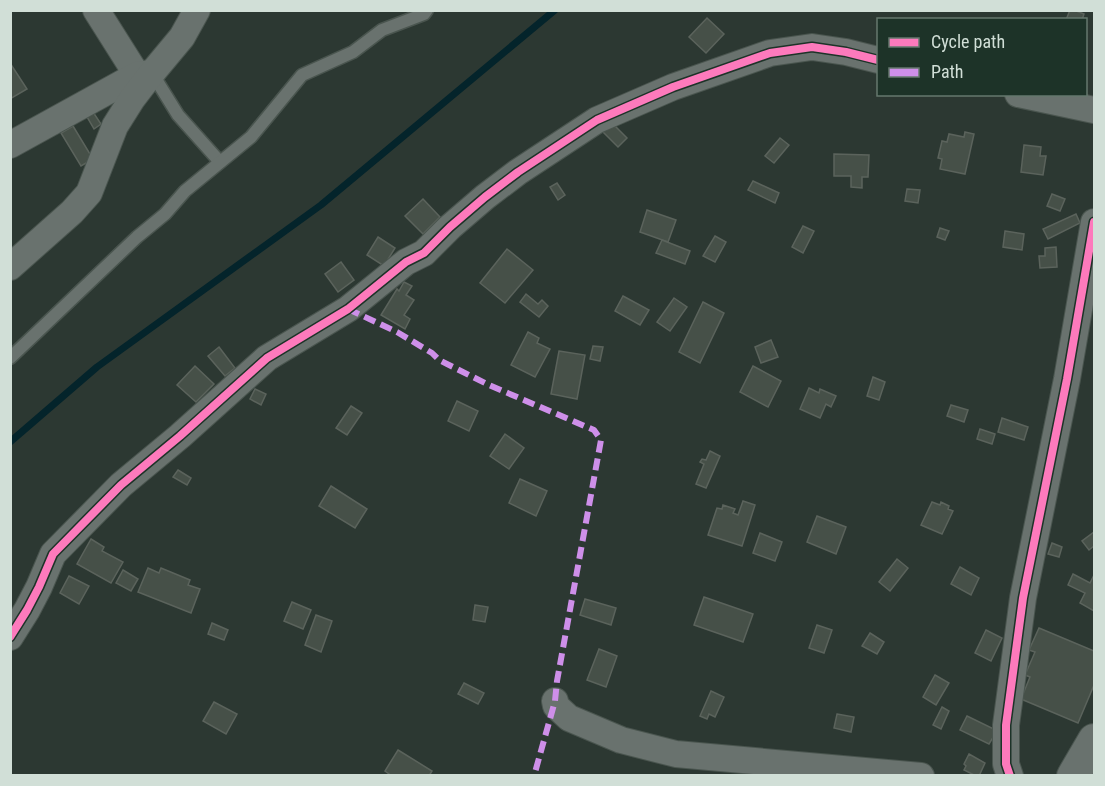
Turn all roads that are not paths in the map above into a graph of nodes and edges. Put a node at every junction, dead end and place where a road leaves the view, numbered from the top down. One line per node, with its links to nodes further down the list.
1 (96, 10): 5 (street)
2 (197, 10): 5 (street)
3 (427, 10): 9 (lane)
4 (877, 60): 13 (street)
5 (145, 74): 8 (street); 9 (lane); 11 (street)
6 (1028, 96): 7 (street)
7 (1095, 110)
8 (10, 145)
9 (220, 162): 12 (lane)
10 (1095, 222): 17 (street)
11 (10, 267)
12 (10, 358)
13 (10, 637)
14 (555, 701): 16 (street)
15 (1095, 740): 18 (street)
16 (921, 776)
17 (1011, 776)
18 (1074, 776)

